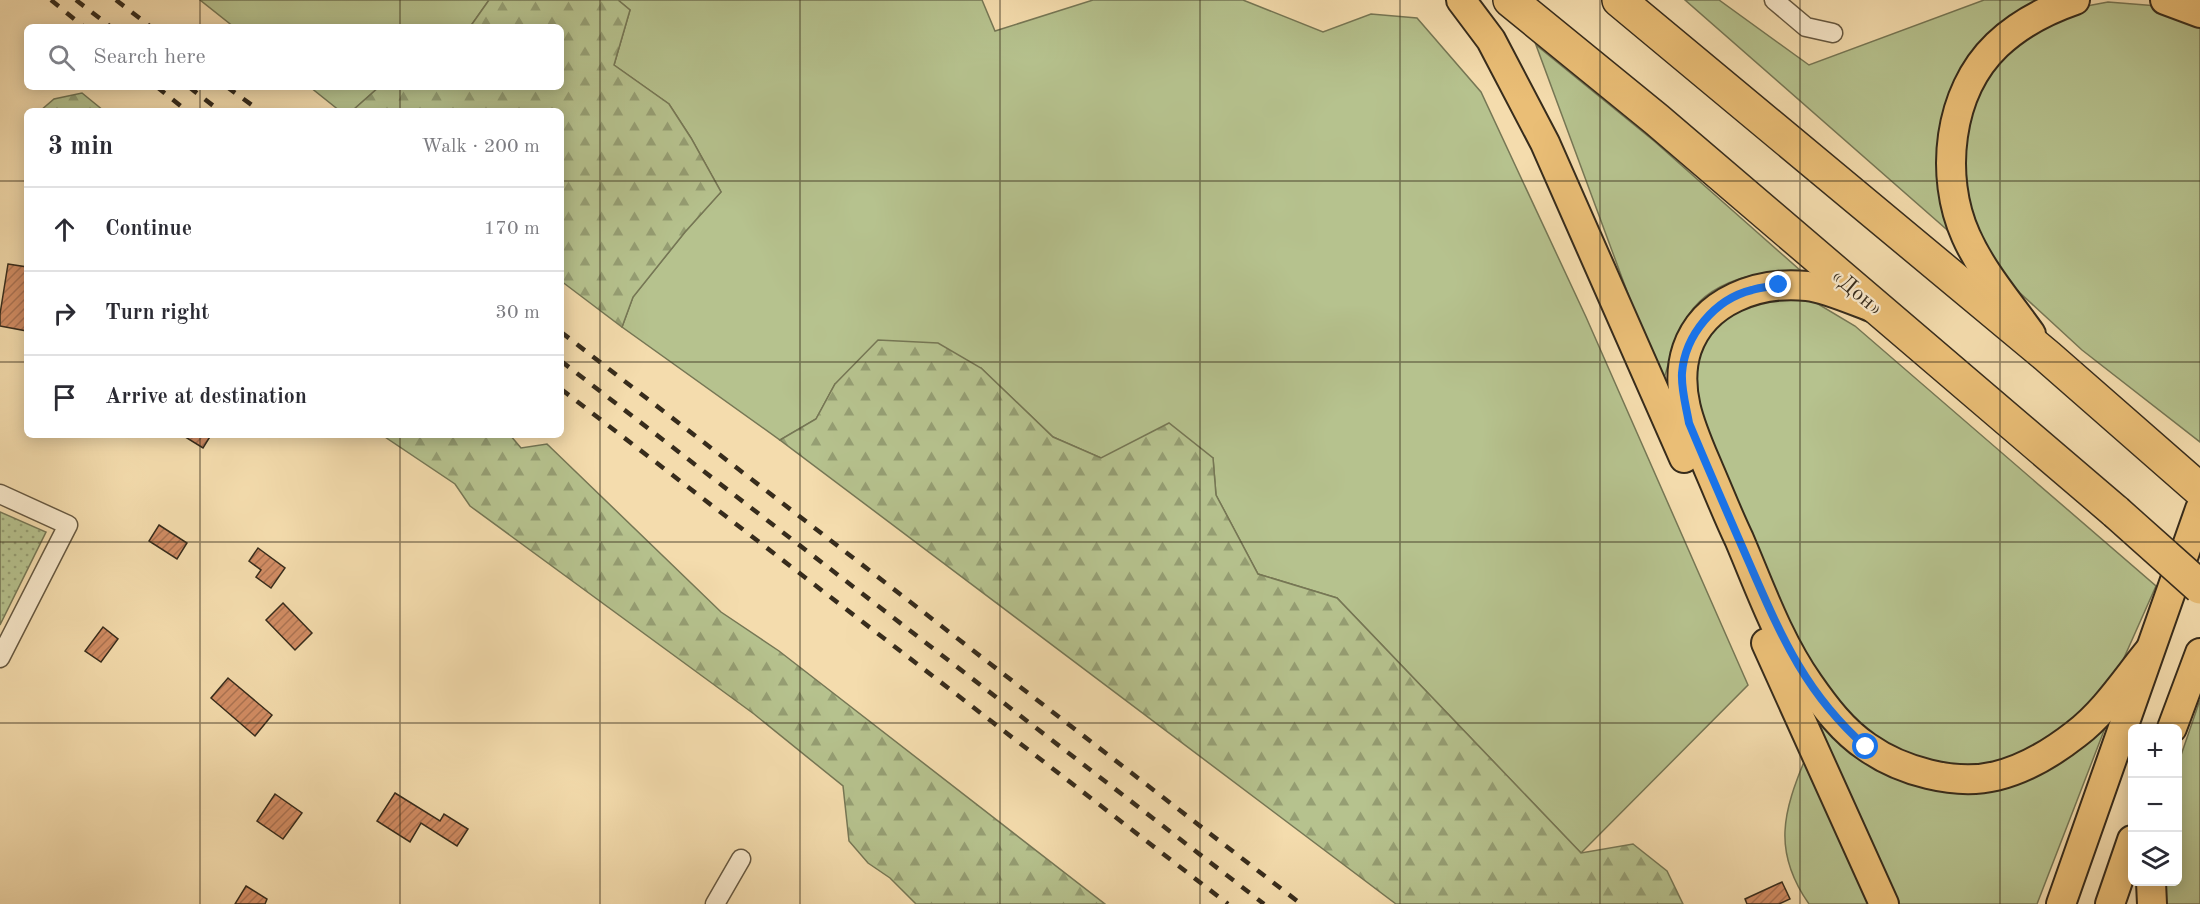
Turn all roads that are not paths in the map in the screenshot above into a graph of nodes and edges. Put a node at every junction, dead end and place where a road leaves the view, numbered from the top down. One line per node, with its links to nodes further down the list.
1 (1461, 0): 23 (main road)
2 (1510, 0): 9 (highway, «Дон»)
3 (1619, 0): 10 (highway)
4 (1774, 0): 8 (street)
5 (2075, 0): 10 (main road)
6 (2165, 0): 7 (main road)
7 (2200, 13)
8 (1833, 33)
9 (1880, 310): 14 (highway, «Дон», bridge); 15 (main road)
10 (2047, 356): 11 (highway)
11 (2200, 490)
12 (0, 495): 17 (street)
13 (2200, 509): 15 (main road)
14 (2200, 587)
15 (2149, 651): 24 (main road)
16 (2200, 653): 18 (main road)
17 (0, 658)
18 (2174, 724)
19 (2128, 854): 25 (main road)
20 (741, 859): 22 (street)
21 (2151, 886): 26 (main road)
22 (715, 904)
23 (1884, 904)
24 (2061, 904)
25 (2110, 904)
26 (2152, 904)

